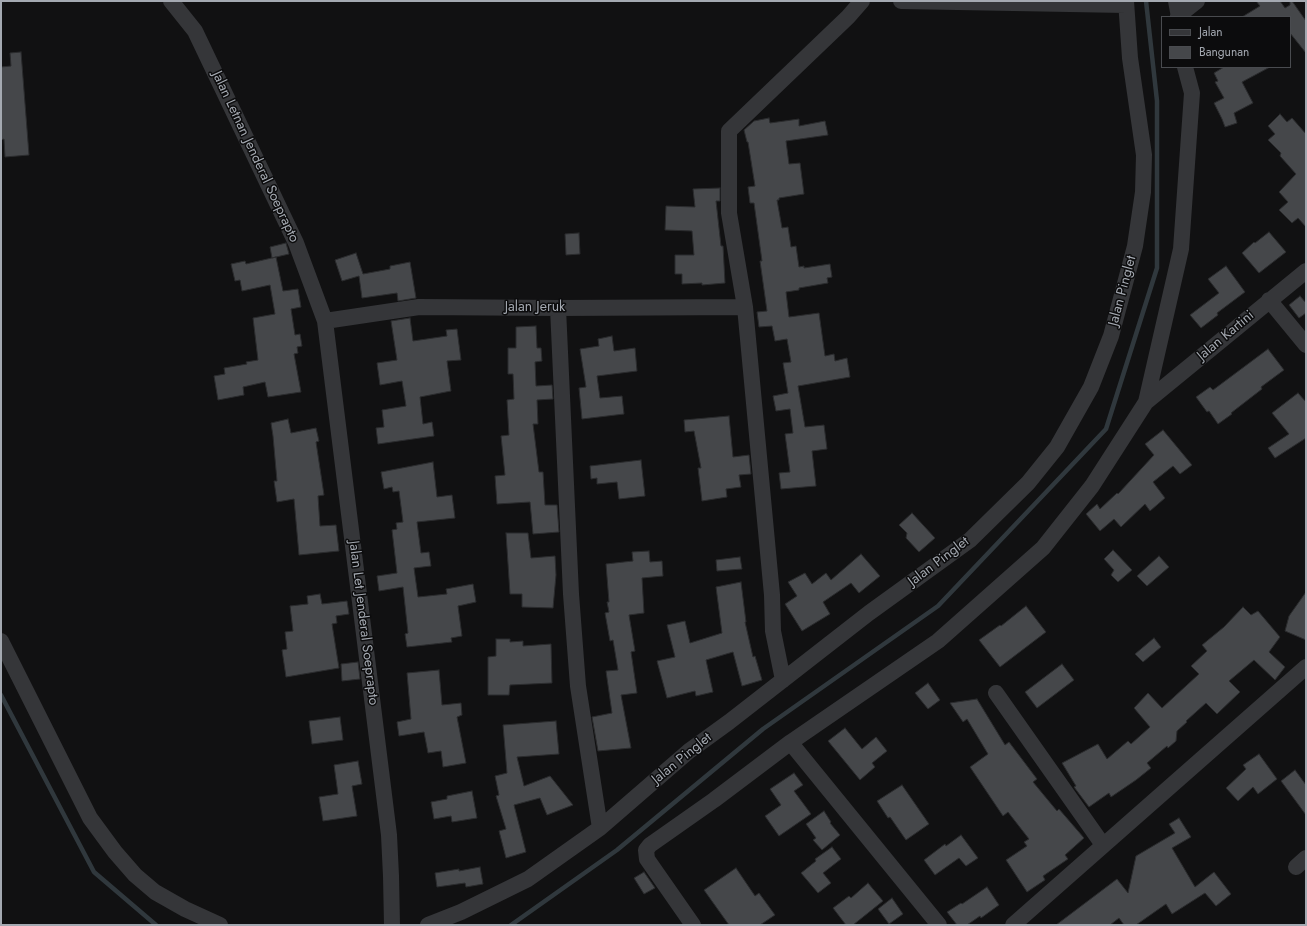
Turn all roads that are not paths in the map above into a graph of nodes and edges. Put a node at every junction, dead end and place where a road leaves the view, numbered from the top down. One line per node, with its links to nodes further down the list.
1 (171, 1): 12 (street, Jalan Letnan Jenderal Soeprapto)
2 (862, 1): 10 (street)
3 (901, 1): 5 (street)
4 (1197, 1): 6 (street)
5 (1126, 3): 17 (street, Jalan Pinglet)
6 (1178, 11)
7 (1185, 68): 14 (street)
8 (1306, 271): 9 (street, Jalan Kartini)
9 (1268, 300): 13 (street); 14 (street, Jalan Kartini)
10 (745, 307): 11 (street, Jalan Jeruk); 17 (street)
11 (558, 308): 12 (street, Jalan Jeruk); 20 (street)
12 (325, 321): 23 (street, Jalan Let Jenderal Soeprapto)
13 (1306, 345)
14 (1146, 402): 19 (street)
15 (1, 642): 22 (street)
16 (1306, 667): 21 (street)
17 (783, 680): 20 (street, Jalan Pinglet)
18 (996, 693): 21 (street)
19 (791, 742): 25 (street); 26 (street)
20 (600, 828): 24 (street, Jalan Pinglet)
21 (1103, 845): 27 (street)
22 (220, 925)
23 (392, 925)
24 (428, 925)
25 (693, 925)
26 (939, 925)
27 (1013, 925)

